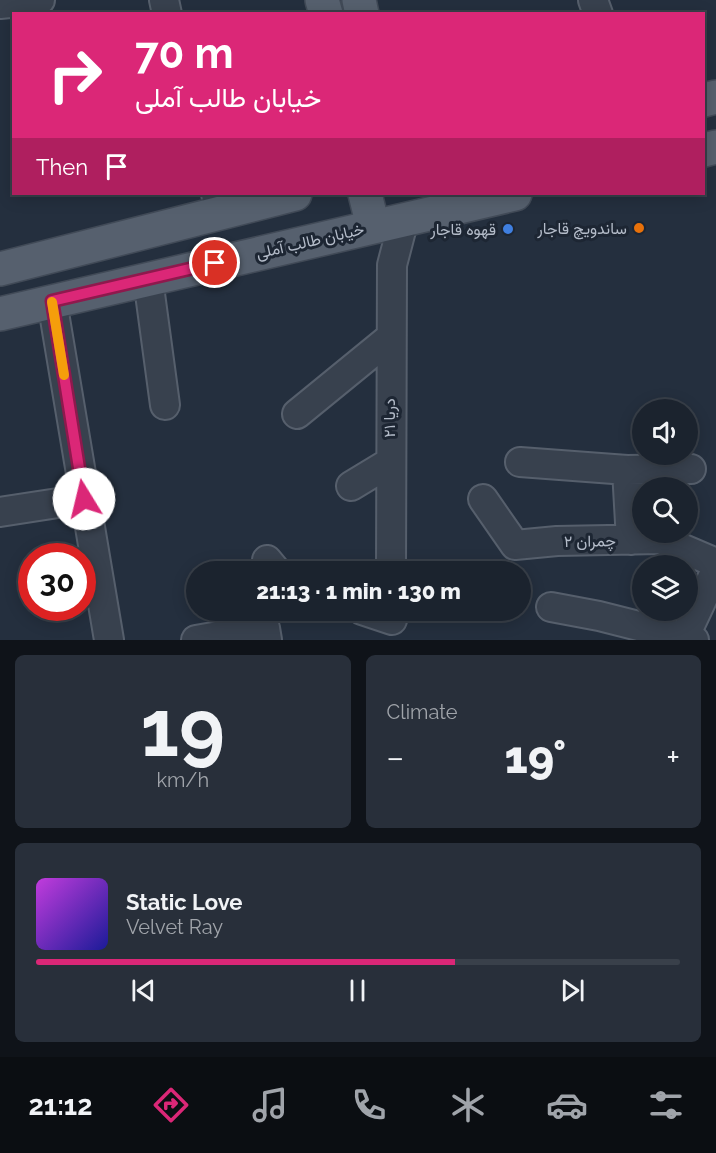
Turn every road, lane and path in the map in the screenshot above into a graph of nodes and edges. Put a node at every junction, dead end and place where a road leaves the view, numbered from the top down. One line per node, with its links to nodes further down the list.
1 (40, 0): 2 (street)
2 (0, 4)
3 (283, 195): 6 (main road)
4 (365, 195): 8 (main road)
5 (506, 195): 7 (main road, خیابان طالب آملی)
6 (218, 202): 10 (main road)
7 (402, 206): 8 (main road, خیابان طالب آملی); 9 (street, دریا ۲۱)
8 (373, 226): 9 (street, دریا ۲۱); 11 (main road, خیابان طالب آملی)
9 (392, 265): 14 (street, دریا ۲۱)
10 (0, 269)
11 (148, 279): 12 (main road, خیابان طالب آملی); 15 (street)
12 (52, 301): 13 (main road, خیابان طالب آملی); 22 (street)
13 (0, 314)
14 (390, 338): 16 (street); 18 (street, دریا ۲۱)
15 (165, 405)
16 (297, 414)
17 (520, 462): 20 (street)
18 (389, 463): 21 (street); 26 (street, دریا ۲۱)
19 (691, 469): 20 (street)
20 (627, 470): 25 (street)
21 (351, 486)
22 (84, 499): 24 (street); 30 (street)
23 (483, 499): 25 (street, چمران ۲)
24 (0, 512)
25 (631, 540): 27 (street, چمران ۲)
26 (392, 561)
27 (716, 564)
28 (716, 570): 33 (street)
29 (550, 608): 33 (street)
30 (109, 640)
31 (196, 640): 32 (street)
32 (267, 640)
33 (687, 640)

